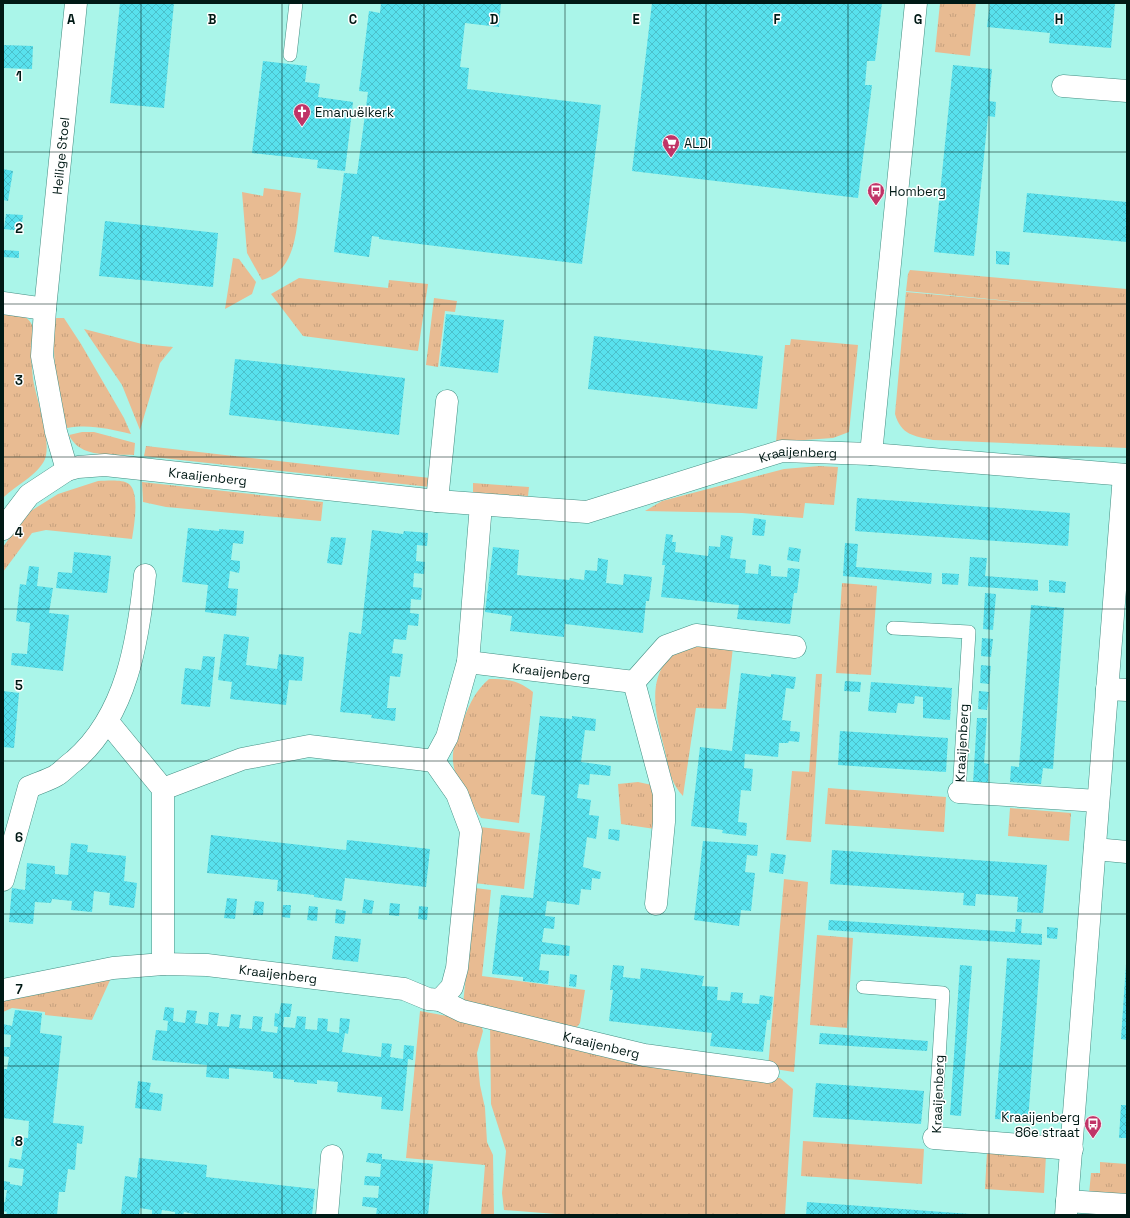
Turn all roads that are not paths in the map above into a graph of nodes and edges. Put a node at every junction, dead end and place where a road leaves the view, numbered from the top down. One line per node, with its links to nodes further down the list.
1 (76, 3): 8 (street, Heilige Stoel)
2 (296, 3): 4 (lane)
3 (916, 3): 10 (street)
4 (290, 55)
5 (1063, 86): 6 (street)
6 (1127, 91)
7 (3, 303): 8 (street)
8 (45, 309): 11 (street, Heilige Stoel)
9 (447, 401): 13 (street)
10 (871, 454): 12 (street, Kraaijenberg); 14 (street, Kraaijenberg)
11 (67, 470): 13 (street, Kraaijenberg); 15 (street, Kraaijenberg)
12 (1125, 475): 21 (street, Kraaijenberg)
13 (437, 501): 14 (street, Kraaijenberg)
14 (481, 505): 19 (street)
15 (3, 529)
16 (145, 574): 22 (street)
17 (893, 628): 25 (lane, Kraaijenberg)
18 (795, 647): 20 (street)
19 (468, 662): 20 (street, Kraaijenberg); 23 (street)
20 (634, 682): 30 (street)
21 (1117, 690): 26 (street, Kraaijenberg)
22 (108, 722): 24 (street); 29 (street)
23 (434, 761): 24 (street); 34 (street)
24 (163, 789): 31 (street)
25 (959, 792): 26 (street, Kraaijenberg)
26 (1098, 801): 27 (street, Kraaijenberg)
27 (1095, 849): 28 (street); 37 (street, Kraaijenberg)
28 (1127, 852)
29 (3, 880)
30 (656, 904)
31 (163, 964): 33 (street, Kraaijenberg); 34 (street, Kraaijenberg)
32 (863, 987): 36 (lane, Kraaijenberg)
33 (3, 990)
34 (440, 1000): 35 (street, Kraaijenberg)
35 (768, 1072)
36 (934, 1138): 37 (street, Kraaijenberg)
37 (1072, 1149): 40 (street, Kraaijenberg)
38 (332, 1156): 41 (street)
39 (1127, 1205): 40 (street, Kraaijenberg)
40 (1067, 1208)
41 (327, 1215)

